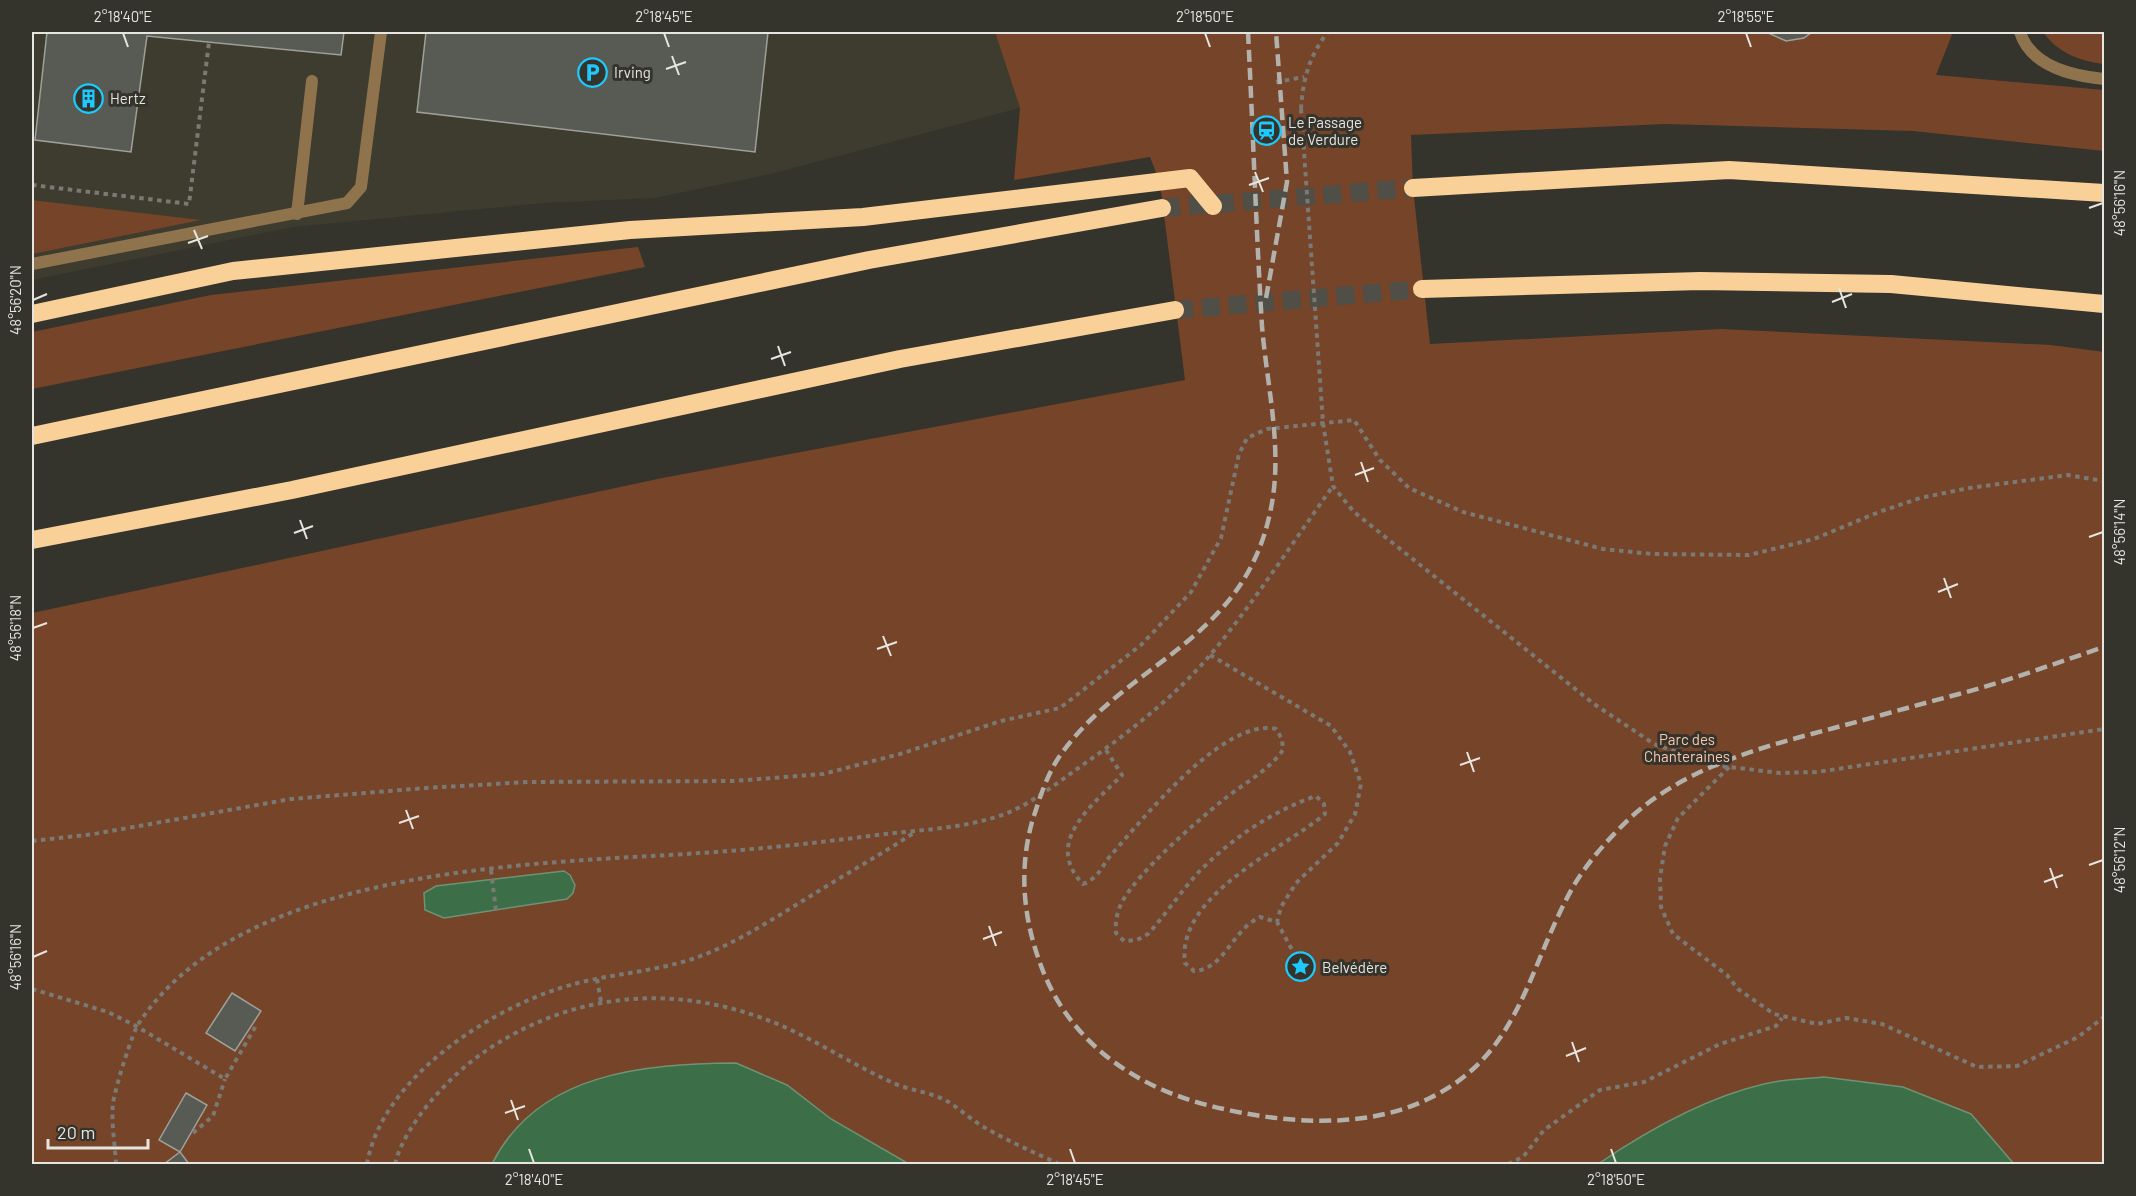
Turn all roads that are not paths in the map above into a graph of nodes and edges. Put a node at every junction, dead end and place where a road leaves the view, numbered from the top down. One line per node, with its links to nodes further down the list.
1 (381, 32): 9 (street)
2 (2020, 32): 3 (street)
3 (2104, 79)
4 (312, 81): 9 (street)
5 (1413, 188): 6 (highway)
6 (2104, 193)
7 (1213, 206): 14 (highway)
8 (1162, 208): 15 (highway)
9 (297, 214): 10 (street)
10 (32, 264)
11 (1422, 289): 12 (highway)
12 (2104, 304)
13 (1175, 310): 16 (highway)
14 (32, 314)
15 (32, 436)
16 (32, 540)

